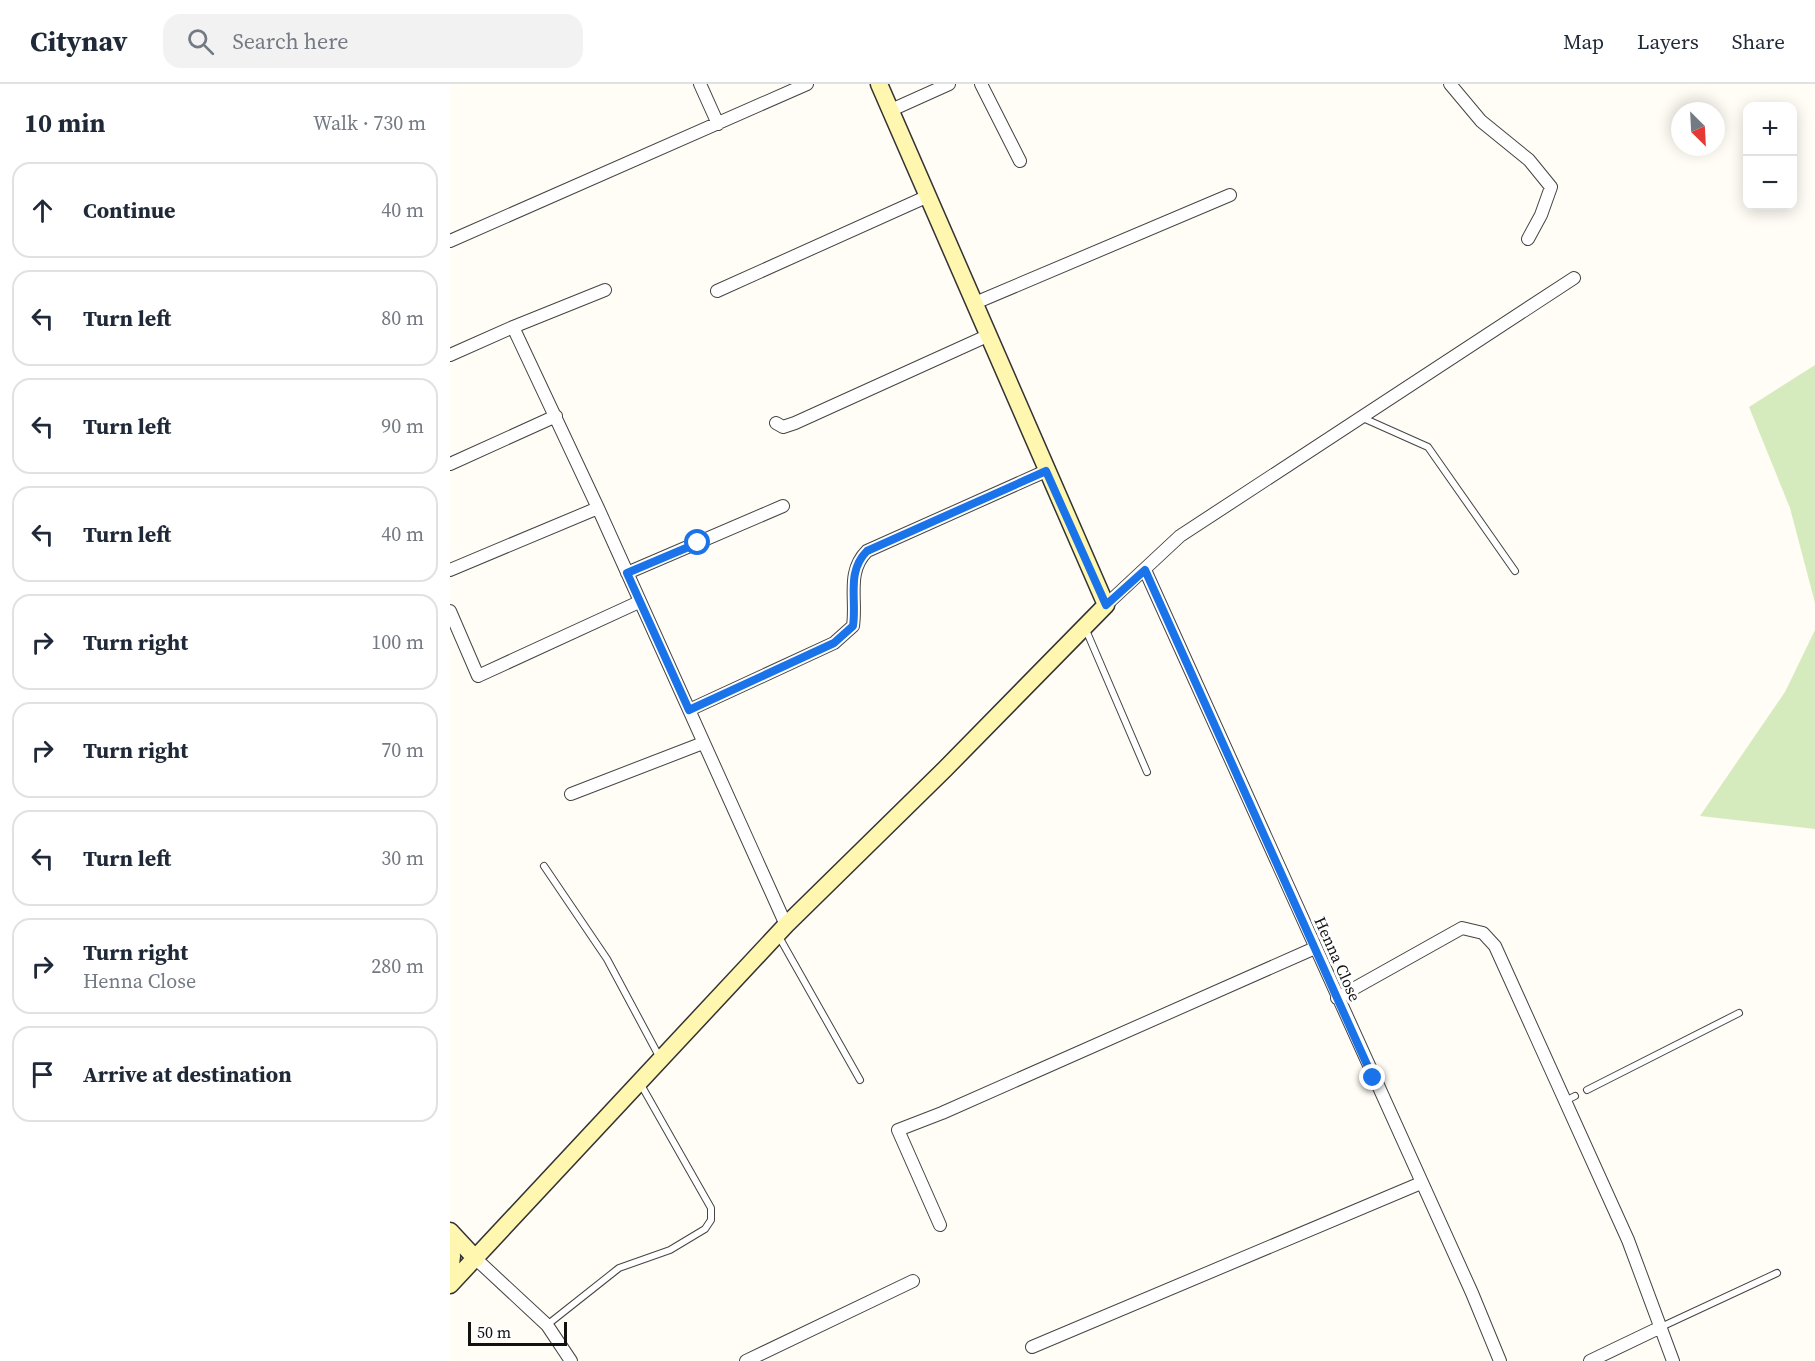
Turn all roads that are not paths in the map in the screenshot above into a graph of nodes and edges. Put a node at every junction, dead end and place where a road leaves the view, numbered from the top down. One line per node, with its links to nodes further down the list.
1 (700, 84): 8 (street)
2 (807, 84): 8 (street)
3 (879, 84): 7 (street)
4 (949, 84): 7 (street)
5 (981, 84): 9 (street)
6 (1450, 84): 12 (street)
7 (889, 111): 11 (street)
8 (718, 123): 13 (street)
9 (1020, 160)
10 (1230, 195): 17 (street)
11 (926, 197): 16 (street); 17 (street)
12 (1528, 239)
13 (450, 241)
14 (1574, 279): 22 (street)
15 (604, 290): 18 (street)
16 (717, 291)
17 (975, 303): 19 (street)
18 (513, 327): 20 (street); 21 (street)
19 (987, 336): 23 (street); 25 (street)
20 (450, 356)
21 (556, 416): 24 (street); 27 (street)
22 (1363, 418): 29 (street); 30 (lane)
23 (776, 423)
24 (450, 464)
25 (1046, 471): 33 (street); 36 (street)
26 (783, 506): 31 (street)
27 (598, 508): 28 (street); 31 (street)
28 (450, 570)
29 (1145, 570): 33 (street); 42 (street, Henna Close)
30 (1515, 572)
31 (627, 573): 32 (street)
32 (639, 602): 34 (street); 36 (street)
33 (1106, 605): 35 (street)
34 (450, 611)
35 (1084, 627): 38 (lane); 41 (street)
36 (689, 710): 37 (street)
37 (703, 743): 39 (street); 41 (street)
38 (1147, 772)
39 (572, 794)
40 (544, 866): 45 (lane)
41 (782, 930): 45 (street); 46 (lane)
42 (1315, 948): 43 (street, Henna Close); 50 (street)
43 (1337, 998): 49 (street, Henna Close); 59 (street)
44 (1739, 1012): 48 (lane)
45 (661, 1060): 47 (street)
46 (860, 1080)
47 (639, 1082): 53 (street); 58 (lane)
48 (1587, 1090)
49 (1421, 1183): 60 (street); 63 (street, Henna Close)
50 (940, 1225)
51 (450, 1231): 53 (street)
52 (450, 1236): 54 (street)
53 (476, 1259): 57 (street); 58 (street)
54 (450, 1272)
55 (1778, 1273): 59 (lane)
56 (913, 1281): 62 (street)
57 (450, 1285)
58 (547, 1325): 61 (street)
59 (1661, 1327): 64 (street); 65 (street)
60 (1032, 1347)
61 (571, 1361)
62 (746, 1361)
63 (1500, 1361)
64 (1590, 1361)
65 (1673, 1361)

